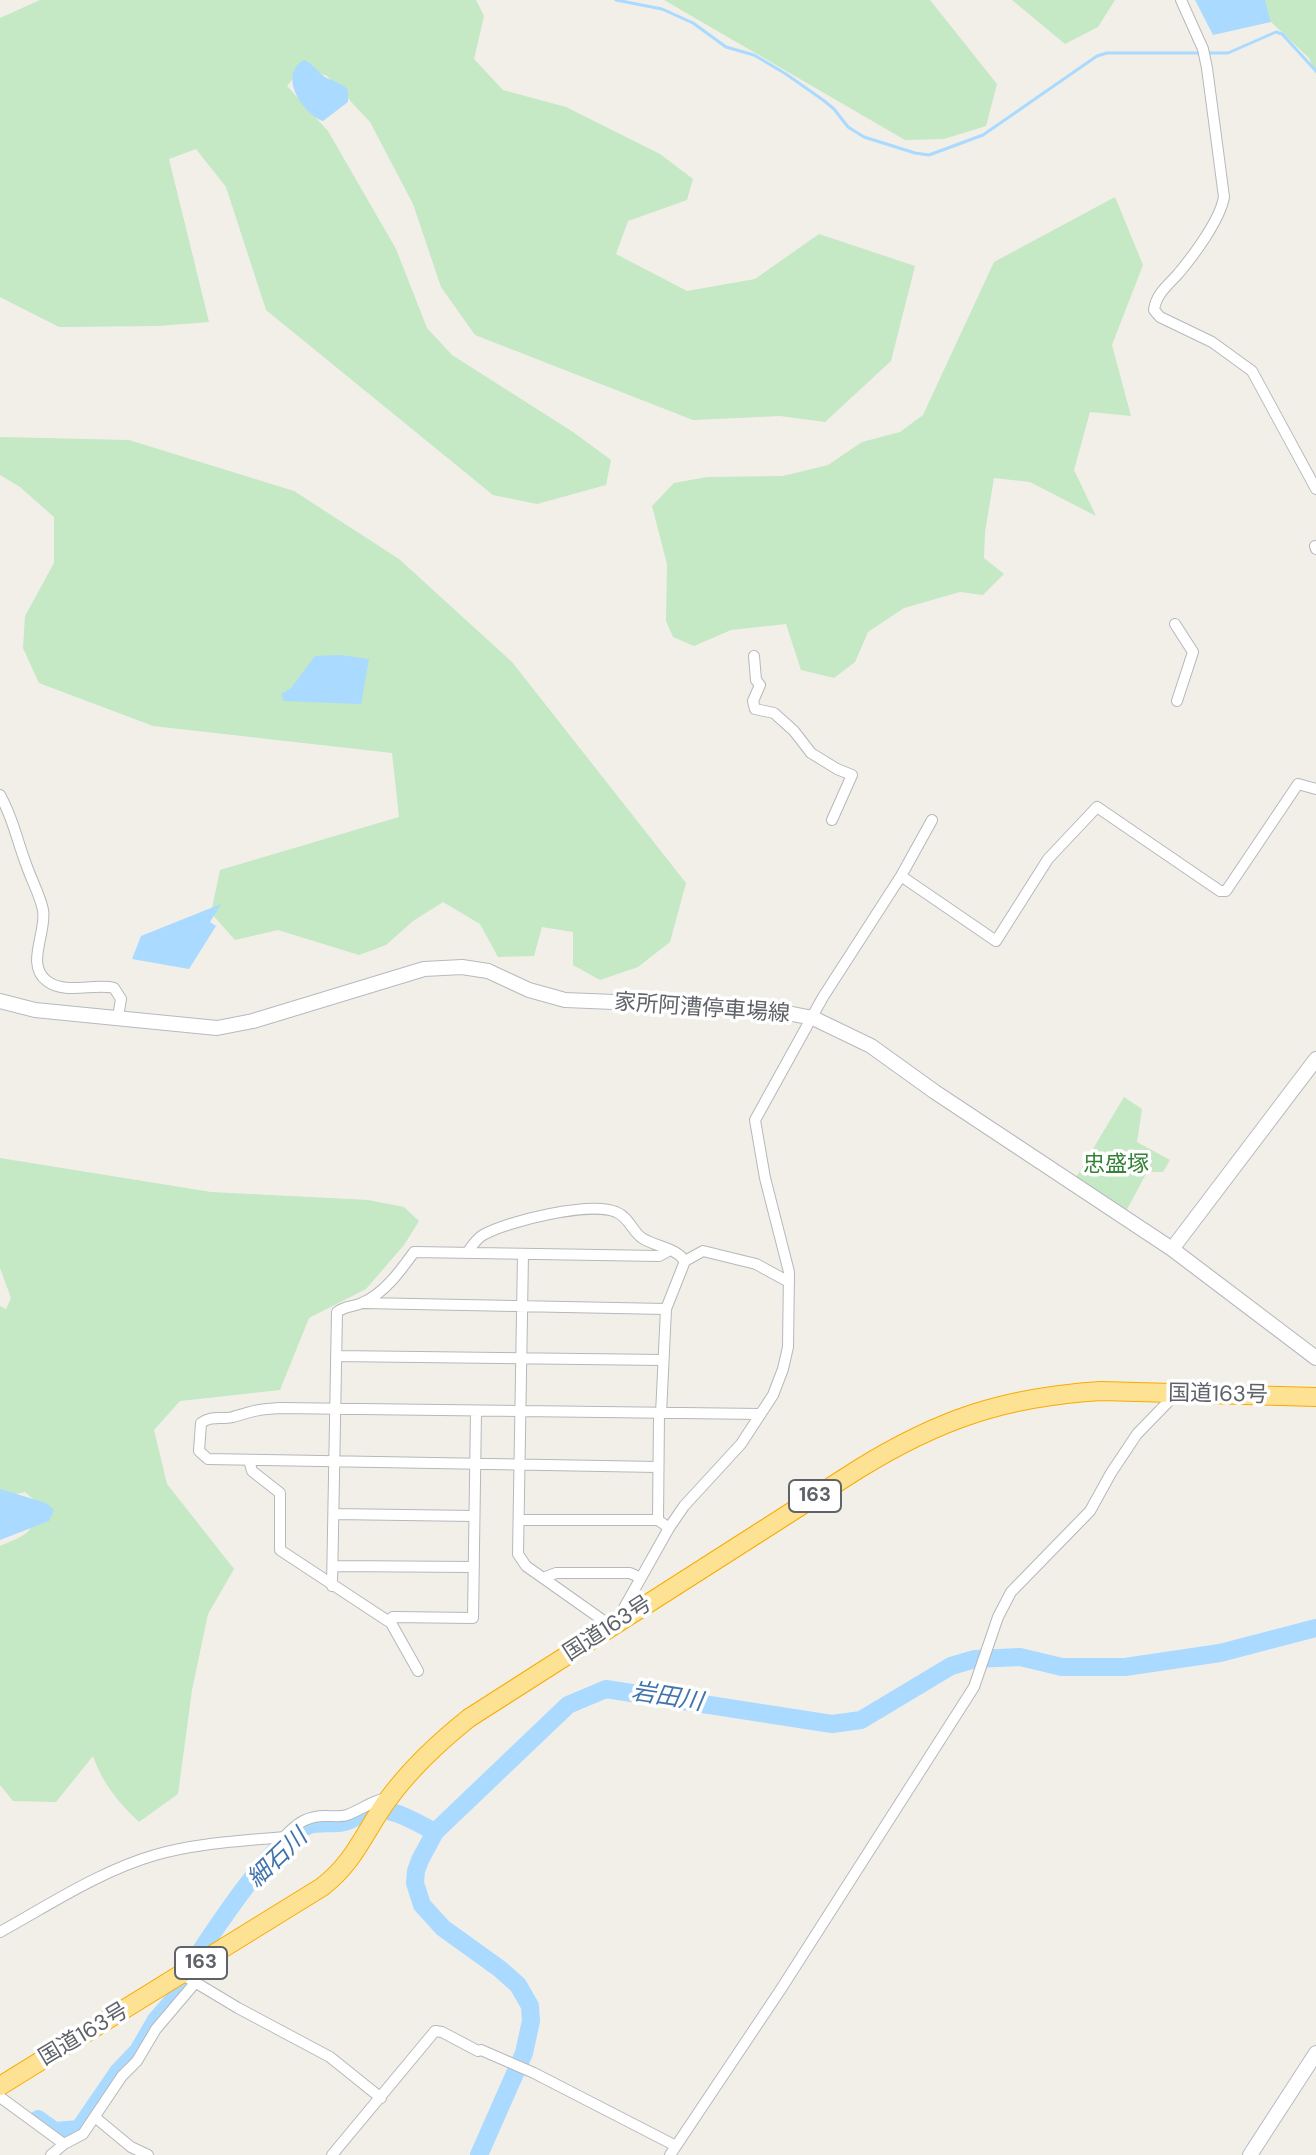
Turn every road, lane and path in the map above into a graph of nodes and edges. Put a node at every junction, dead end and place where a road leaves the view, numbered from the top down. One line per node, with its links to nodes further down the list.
1 (1181, 0): 2 (street)
2 (1316, 489)
3 (1175, 624): 5 (street)
4 (754, 656): 8 (street)
5 (1177, 701)
6 (1316, 789): 10 (street)
7 (0, 795): 12 (street)
8 (832, 820)
9 (932, 820): 10 (street)
10 (901, 876): 13 (street)
11 (0, 1001): 12 (main road, 家所阿漕停車場線)
12 (118, 1017): 13 (main road, 家所阿漕停車場線)
13 (813, 1018): 15 (main road, 家所阿漕停車場線); 20 (street)
14 (1316, 1059): 15 (main road)
15 (1172, 1249): 26 (main road, 家所阿漕停車場線)
16 (670, 1250): 17 (street); 18 (street); 19 (street)
17 (467, 1253): 18 (street); 21 (street)
18 (523, 1254): 22 (street)
19 (685, 1261): 20 (street); 23 (street)
20 (789, 1282): 34 (street)
21 (363, 1303): 22 (street); 24 (street)
22 (522, 1307): 23 (street); 25 (street)
23 (666, 1309): 27 (street)
24 (336, 1356): 25 (street); 30 (street)
25 (521, 1358): 27 (street); 32 (street)
26 (1316, 1358)
27 (663, 1360): 33 (street)
28 (1171, 1394): 29 (highway, 国道163号 / 163); 51 (highway, 国道163号 / 163); 61 (street)
29 (1316, 1397)
30 (335, 1409): 31 (street); 35 (street); 36 (street)
31 (476, 1411): 32 (street); 37 (street)
32 (520, 1411): 33 (street); 38 (street)
33 (660, 1414): 34 (street); 39 (street)
34 (761, 1414): 44 (street)
35 (249, 1460): 36 (street); 49 (street)
36 (334, 1461): 37 (street); 40 (street)
37 (475, 1464): 38 (street); 41 (street)
38 (520, 1465): 39 (street); 42 (street)
39 (658, 1467): 43 (street)
40 (334, 1514): 41 (street); 45 (street)
41 (474, 1516): 46 (street)
42 (519, 1520): 43 (street); 47 (street)
43 (658, 1520): 44 (street)
44 (669, 1528): 48 (street)
45 (333, 1566): 46 (street); 49 (street)
46 (474, 1567): 50 (street)
47 (543, 1578): 48 (street); 51 (street)
48 (641, 1578): 51 (street)
49 (332, 1586): 50 (street)
50 (388, 1621): 52 (street)
51 (619, 1621): 53 (highway, 国道163号 / 163)
52 (418, 1671)
53 (387, 1800): 54 (street); 55 (highway, 国道163号 / 163)
54 (0, 1932)
55 (189, 1979): 57 (highway, 国道163号 / 163); 58 (street); 59 (street)
56 (1316, 2053): 65 (main road)
57 (2, 2088): 60 (street)
58 (381, 2098): 61 (street); 64 (street)
59 (96, 2118): 60 (street); 63 (street)
60 (64, 2144): 62 (street)
61 (673, 2150)
62 (51, 2155)
63 (148, 2155)
64 (332, 2155)
65 (1250, 2155)

